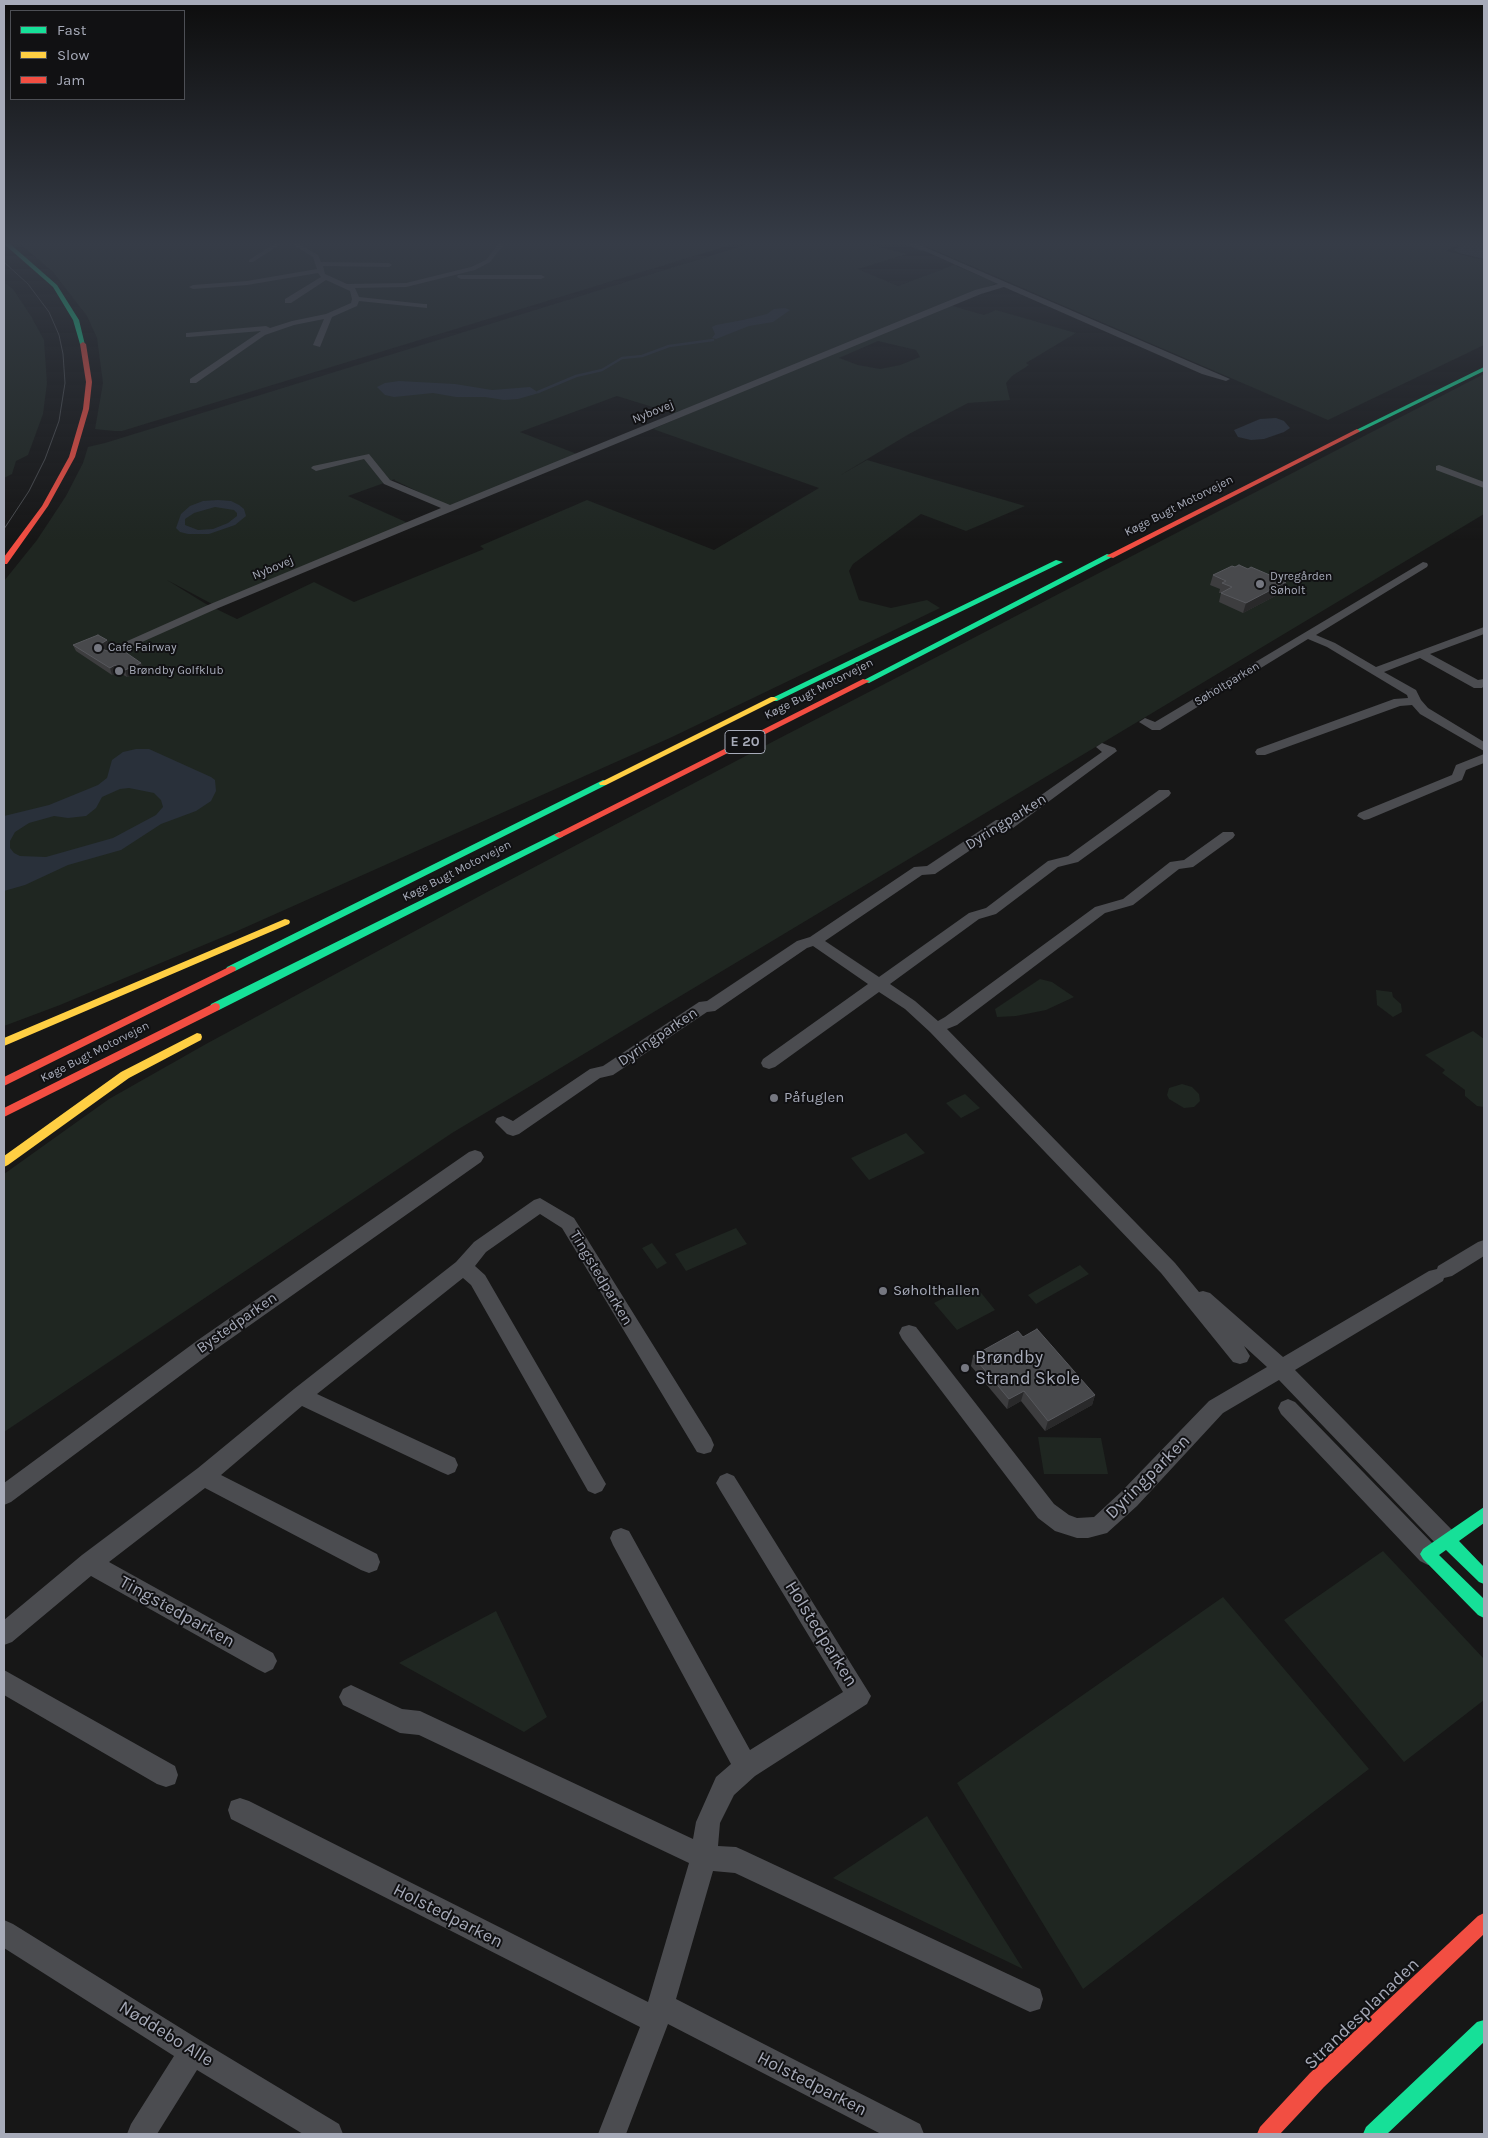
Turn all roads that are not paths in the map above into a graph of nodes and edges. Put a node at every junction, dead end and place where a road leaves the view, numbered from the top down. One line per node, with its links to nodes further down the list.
1 (83, 342): 15 (main road)
2 (247, 342): 9 (street)
3 (318, 342): 6 (street)
4 (855, 342): 13 (street, Nybovej)
5 (1137, 342): 8 (street)
6 (317, 345)
7 (1484, 369): 24 (main road, Køge Bugt Motorvejen / E 20)
8 (1226, 379)
9 (193, 381)
10 (316, 468): 13 (street)
11 (1438, 468): 12 (street)
12 (1484, 485)
13 (448, 508): 19 (street, Nybovej)
14 (1066, 558): 26 (main road, Køge Bugt Motorvejen / E 20)
15 (4, 562)
16 (1422, 565): 18 (street, Søholtparken)
17 (1484, 630): 20 (street)
18 (1308, 635): 21 (street); 25 (street, Søholtparken)
19 (109, 653)
20 (1421, 654): 21 (street); 22 (street)
21 (1375, 671): 23 (street)
22 (1484, 682)
23 (1415, 701): 27 (street); 29 (street)
24 (785, 722): 35 (main road); 44 (main road, Køge Bugt Motorvejen / E 20)
25 (1145, 722)
26 (717, 726): 34 (main road); 43 (main road, Køge Bugt Motorvejen / E 20)
27 (1484, 746)
28 (1102, 747): 37 (street, Dyringparken)
29 (1261, 752)
30 (1484, 758): 32 (street)
31 (1164, 793): 38 (street)
32 (1364, 816)
33 (1228, 835): 39 (street)
34 (438, 852)
35 (484, 886)
36 (294, 918): 41 (main road)
37 (815, 941): 38 (street); 45 (street, Dyringparken)
38 (879, 983): 39 (street); 42 (street)
39 (936, 1028): 50 (street)
40 (204, 1033): 47 (main road)
41 (4, 1042)
42 (770, 1063)
43 (4, 1082)
44 (4, 1113)
45 (503, 1122)
46 (475, 1157): 61 (street, Bystedparken)
47 (4, 1162)
48 (1484, 1248): 53 (street, Dyringparken)
49 (463, 1267): 54 (street, Tingstedparken); 56 (street, Tingstedparken); 60 (street)
50 (1168, 1268): 52 (street); 53 (street)
51 (909, 1333): 53 (street, Dyringparken)
52 (1240, 1356)
53 (1280, 1368): 64 (street)
54 (301, 1395): 57 (street); 58 (street, Tingstedparken)
55 (1288, 1408): 65 (street)
56 (704, 1445)
57 (448, 1465)
58 (205, 1475): 66 (street); 67 (street, Tingstedparken)
59 (727, 1483): 74 (street, Holstedparken)
60 (595, 1484)
61 (4, 1495)
62 (1484, 1514): 64 (main road)
63 (621, 1538): 74 (street)
64 (1447, 1540): 65 (main road); 68 (main road)
65 (1428, 1554): 69 (main road)
66 (369, 1562)
67 (90, 1563): 70 (street, Tingstedparken); 71 (street, Tingstedparken)
68 (1484, 1577)
69 (1484, 1610)
70 (4, 1634)
71 (265, 1661)
72 (4, 1682): 75 (street)
73 (351, 1697): 77 (street)
74 (746, 1767): 77 (street, Holstedparken)
75 (166, 1776)
76 (240, 1810): 81 (street, Holstedparken)
77 (704, 1857): 80 (street); 81 (street, Holstedparken)
78 (1484, 1922): 88 (main road, Strandesplanaden)
79 (4, 1933): 83 (street, Nøddebo Alle)
80 (1030, 2000)
81 (659, 2013): 86 (street, Holstedparken); 87 (street, Holstedparken)
82 (1484, 2029): 89 (main road)
83 (193, 2052): 84 (street); 85 (street, Nøddebo Alle)
84 (141, 2134)
85 (329, 2134)
86 (612, 2134)
87 (910, 2134)
88 (1268, 2134)
89 (1373, 2134)

